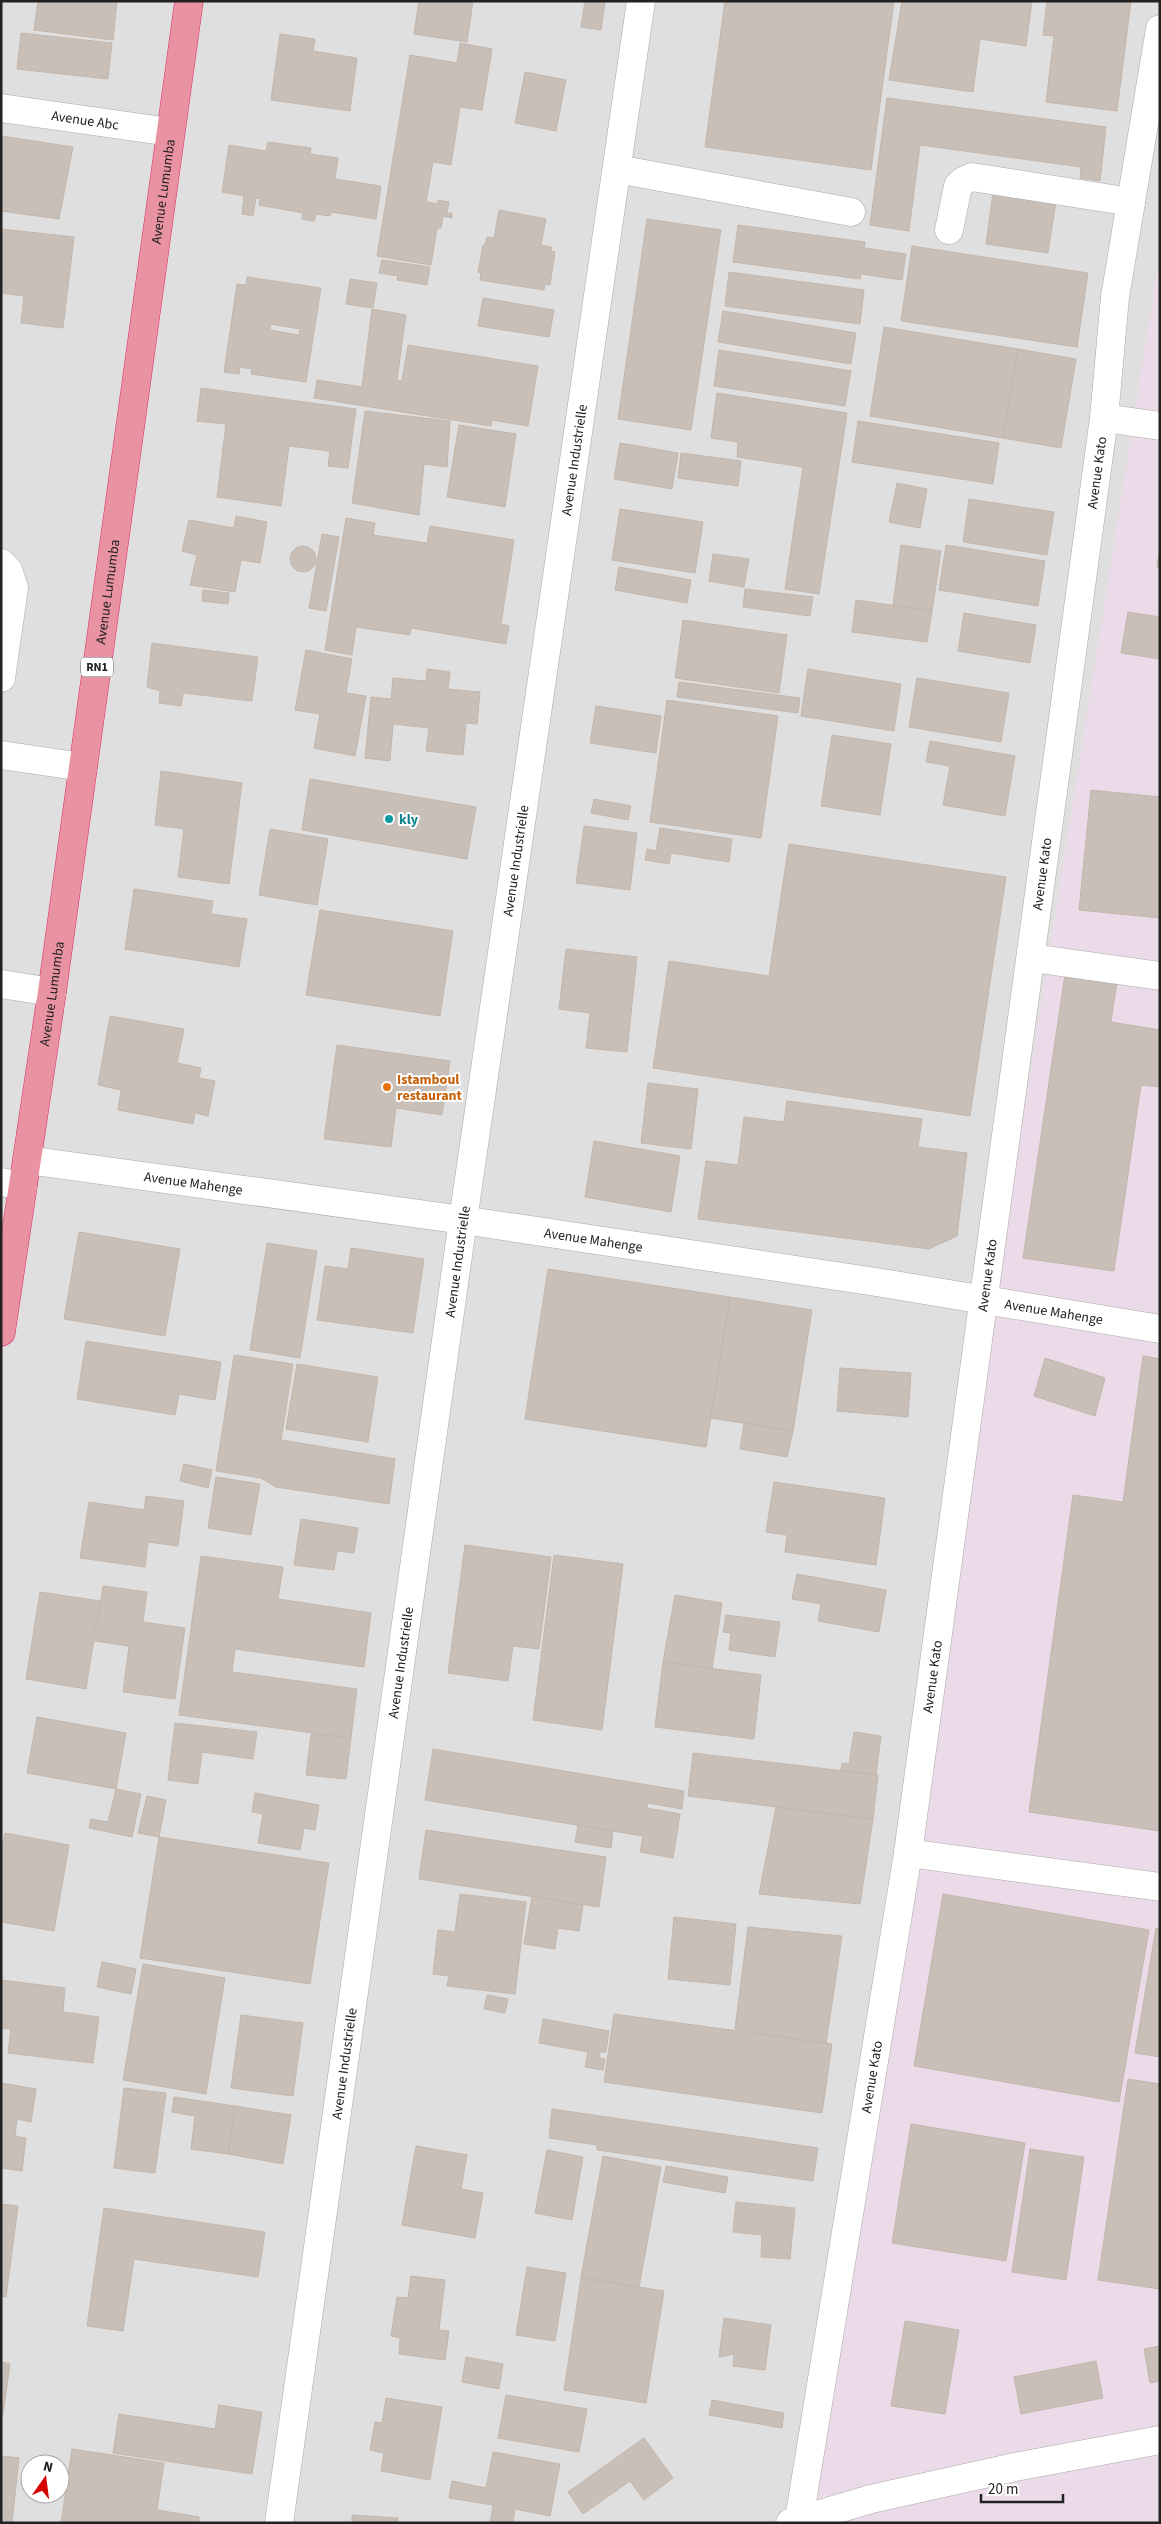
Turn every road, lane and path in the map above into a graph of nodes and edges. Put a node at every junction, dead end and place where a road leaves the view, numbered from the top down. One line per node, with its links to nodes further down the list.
1 (189, 1): 5 (highway, Avenue Lumumba / RN1)
2 (641, 1): 6 (street, Avenue Industrielle)
3 (1160, 29): 7 (street, Avenue Kato)
4 (1, 108): 5 (street, Avenue Abc)
5 (170, 132): 15 (highway, Avenue Lumumba / RN1)
6 (617, 168): 8 (street); 21 (street, Avenue Industrielle)
7 (1131, 202): 9 (street); 10 (street, Avenue Kato)
8 (851, 212)
9 (948, 230)
10 (1104, 418): 11 (street); 16 (street, Avenue Kato)
11 (1160, 426)
12 (1, 563): 13 (street)
13 (1, 678)
14 (1, 755): 15 (street)
15 (83, 767): 19 (highway, Avenue Lumumba / RN1)
16 (1032, 958): 17 (street); 22 (street, Avenue Kato)
17 (1160, 976)
18 (1, 984): 19 (street)
19 (52, 992): 20 (highway, Avenue Lumumba / RN1)
20 (17, 1176): 21 (street, Avenue Mahenge); 24 (highway, Avenue Lumumba / RN1)
21 (463, 1220): 22 (street, Avenue Mahenge); 29 (street, Avenue Industrielle)
22 (984, 1300): 23 (street, Avenue Mahenge); 25 (street, Avenue Kato)
23 (1160, 1329)
24 (1, 1332)
25 (908, 1853): 26 (street); 28 (street, Avenue Kato)
26 (1160, 1887)
27 (1160, 2440): 28 (street)
28 (794, 2521)
29 (280, 2523)

